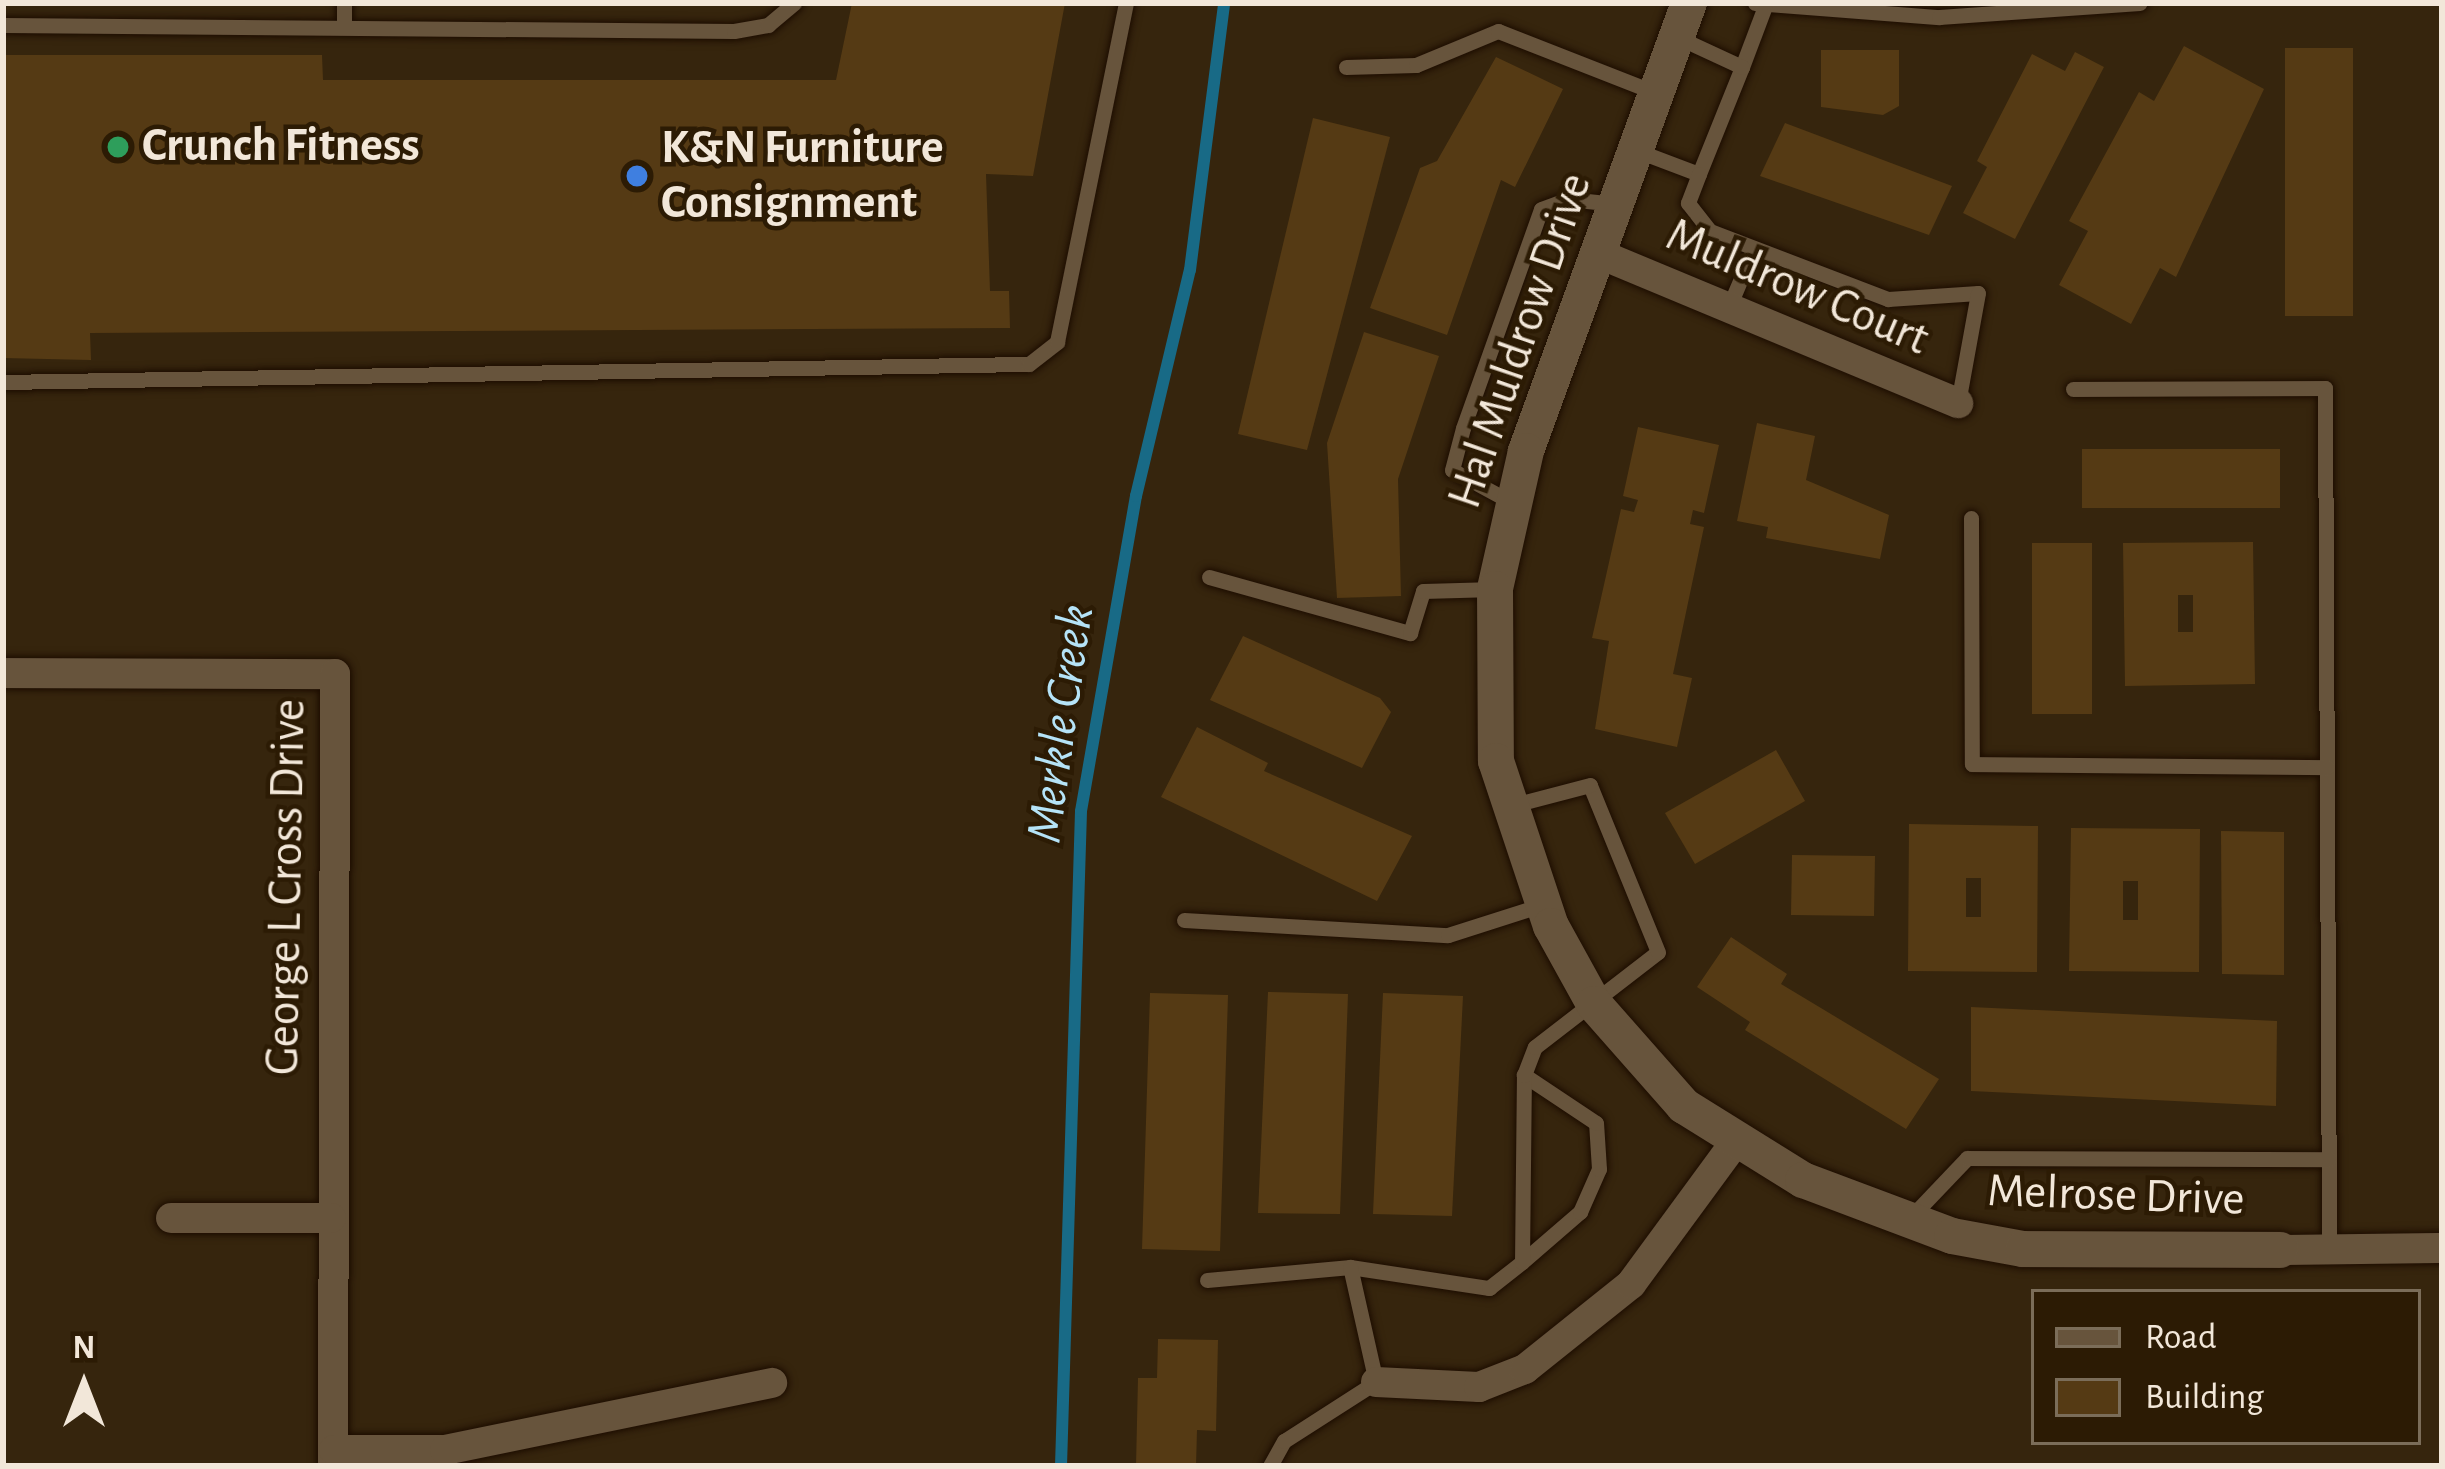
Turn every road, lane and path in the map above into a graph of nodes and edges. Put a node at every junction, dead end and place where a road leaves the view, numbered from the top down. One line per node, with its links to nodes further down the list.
1 (344, 3): 9 (lane)
2 (794, 3): 9 (lane)
3 (1126, 3): 19 (lane)
4 (2140, 3): 6 (lane)
5 (1760, 5): 6 (lane); 11 (lane)
6 (1808, 8)
7 (1683, 20): 11 (lane); 12 (street, Hal Muldrow Drive)
8 (3, 25): 9 (lane)
9 (344, 27)
10 (1346, 67): 12 (lane)
11 (1742, 67): 14 (lane)
12 (1657, 93): 13 (street, Hal Muldrow Drive)
13 (1638, 151): 14 (lane); 15 (street, Hal Muldrow Drive)
14 (1700, 175): 16 (lane)
15 (1619, 204): 17 (street, Hal Muldrow Drive); 22 (lane)
16 (1754, 248): 18 (lane); 21 (lane)
17 (1602, 255): 18 (street, Muldrow Court); 22 (street, Hal Muldrow Drive)
18 (1729, 309): 21 (street, Muldrow Court)
19 (3, 382)
20 (2073, 389): 27 (lane)
21 (1958, 404)
22 (1511, 502): 25 (street, Hal Muldrow Drive)
23 (1971, 518): 27 (lane)
24 (1209, 577): 25 (lane)
25 (1495, 589): 28 (street, Hal Muldrow Drive)
26 (3, 673): 36 (street, George L Cross Drive)
27 (2327, 767): 34 (lane)
28 (1507, 807): 29 (street, Hal Muldrow Drive); 31 (lane)
29 (1542, 905): 30 (lane); 31 (street, Hal Muldrow Drive)
30 (1184, 920)
31 (1594, 1004): 32 (lane); 33 (street, Hal Muldrow Drive)
32 (1524, 1075): 41 (lane); 41 (lane)
33 (1734, 1144): 37 (street, Melrose Drive); 44 (street)
34 (2329, 1159): 37 (lane); 39 (lane)
35 (171, 1217): 36 (street)
36 (331, 1218): 46 (street, George L Cross Drive)
37 (1907, 1222): 40 (street, Melrose Drive)
38 (2442, 1248): 39 (street, Melrose Drive)
39 (2330, 1249): 40 (street, Melrose Drive)
40 (2281, 1250)
41 (1522, 1262): 42 (lane)
42 (1350, 1267): 43 (lane); 44 (lane)
43 (1207, 1280)
44 (1376, 1382): 47 (lane)
45 (772, 1383): 46 (street)
46 (334, 1458)
47 (1270, 1466)

